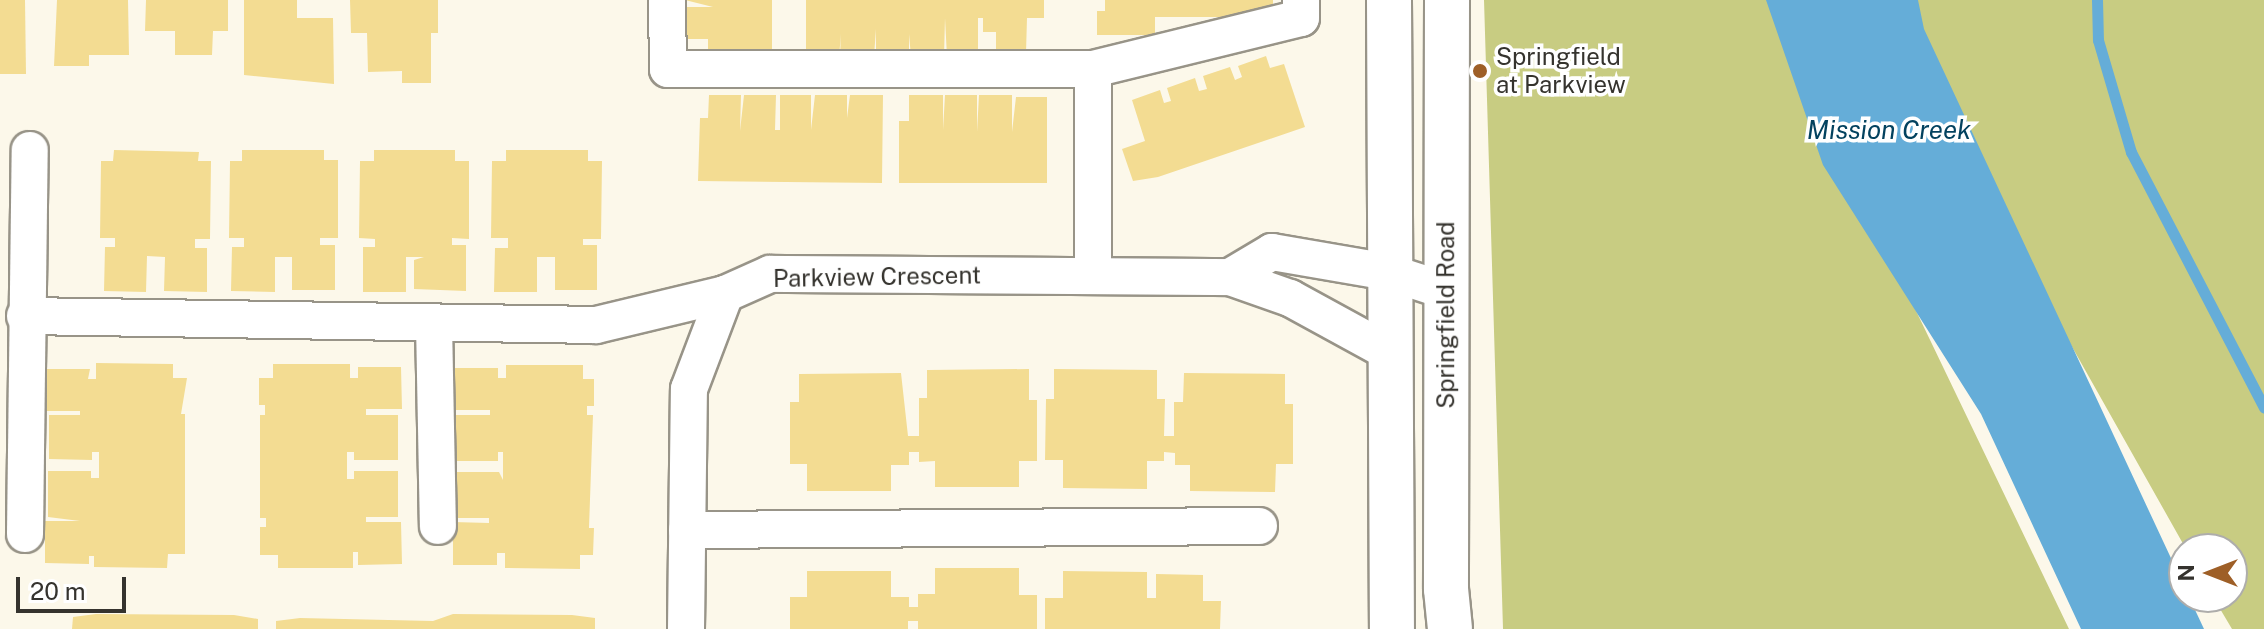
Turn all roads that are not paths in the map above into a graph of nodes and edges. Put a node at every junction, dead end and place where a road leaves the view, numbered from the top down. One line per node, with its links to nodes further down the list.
1 (667, 0): 5 (street)
2 (1301, 0): 5 (street)
3 (1389, 0): 7 (main road)
4 (1447, 0): 10 (main road, Springfield Road)
5 (1093, 69): 8 (street)
6 (30, 150): 12 (street)
7 (1388, 272): 9 (street); 10 (street); 14 (main road)
8 (1093, 276): 9 (street, Parkview Crescent); 11 (street, Parkview Crescent)
9 (1230, 277): 14 (street, Parkview Crescent)
10 (1446, 291): 21 (main road, Springfield Road)
11 (725, 294): 13 (street, Parkview Crescent); 17 (street)
12 (25, 316): 13 (street, Parkview Crescent); 18 (street)
13 (434, 323): 15 (street)
14 (1387, 351): 20 (main road)
15 (438, 526)
16 (1259, 526): 17 (street)
17 (687, 530): 19 (street)
18 (25, 534)
19 (686, 629)
20 (1392, 629)
21 (1450, 629)

